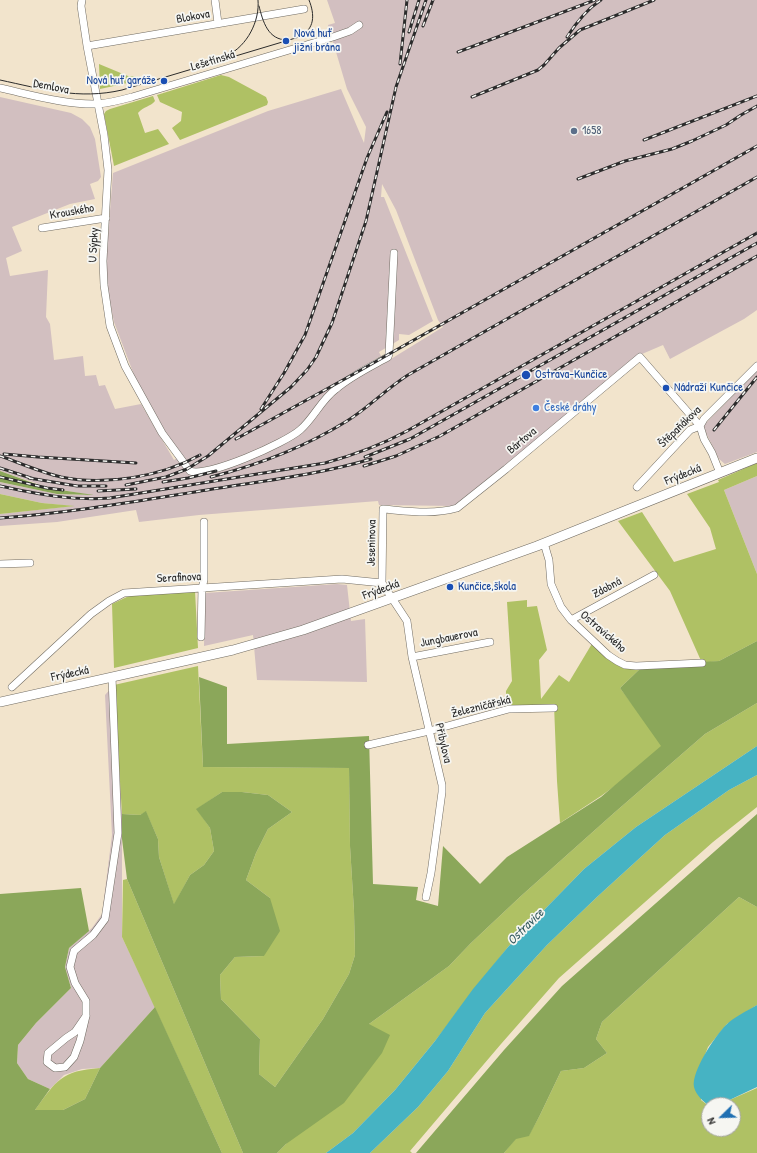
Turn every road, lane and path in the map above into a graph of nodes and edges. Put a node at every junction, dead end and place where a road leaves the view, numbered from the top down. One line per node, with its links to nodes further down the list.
1 (215, 0): 4 (street)
2 (80, 2): 6 (street, U Sýpky)
3 (304, 9): 4 (street, Blokova)
4 (218, 24): 6 (street, Blokova)
5 (359, 25): 8 (street, Lešetínská)
6 (87, 46): 8 (street, U Sýpky)
7 (0, 88): 8 (street, Demlova)
8 (97, 104): 9 (street, U Sýpky)
9 (106, 218): 10 (street, Krouského); 11 (street, U Sýpky)
10 (42, 228)
11 (394, 253)
12 (757, 366): 13 (street, Štěpaňákova)
13 (700, 426): 15 (street, Bártova); 16 (street, Štěpaňákova); 17 (street, Bártova)
14 (757, 458): 15 (main road, Frýdecká)
15 (720, 473): 19 (main road, Frýdecká)
16 (637, 487)
17 (383, 509): 23 (street, Jeseninova)
18 (204, 522): 24 (street)
19 (544, 543): 25 (main road, Frýdecká); 26 (street, Ostravického)
20 (30, 563): 21 (street)
21 (0, 564)
22 (654, 575): 26 (street, Zdobná)
23 (382, 583): 24 (street, Serafinova); 25 (street, Jeseninova)
24 (202, 588): 27 (street); 32 (street, Serafinova)
25 (392, 599): 29 (street, Přibylova); 31 (main road, Frýdecká)
26 (571, 620): 30 (street, Ostravického)
27 (201, 637)
28 (490, 642): 29 (street, Jungbauerova)
29 (412, 657): 35 (street, Přibylova)
30 (702, 663)
31 (112, 677): 33 (main road, Frýdecká); 38 (street)
32 (12, 687)
33 (0, 702)
34 (554, 708): 35 (street, Železničářská)
35 (429, 731): 36 (street, Železničářská); 37 (street, Přibylova)
36 (368, 745)
37 (426, 898)
38 (86, 1016): 38 (street)

